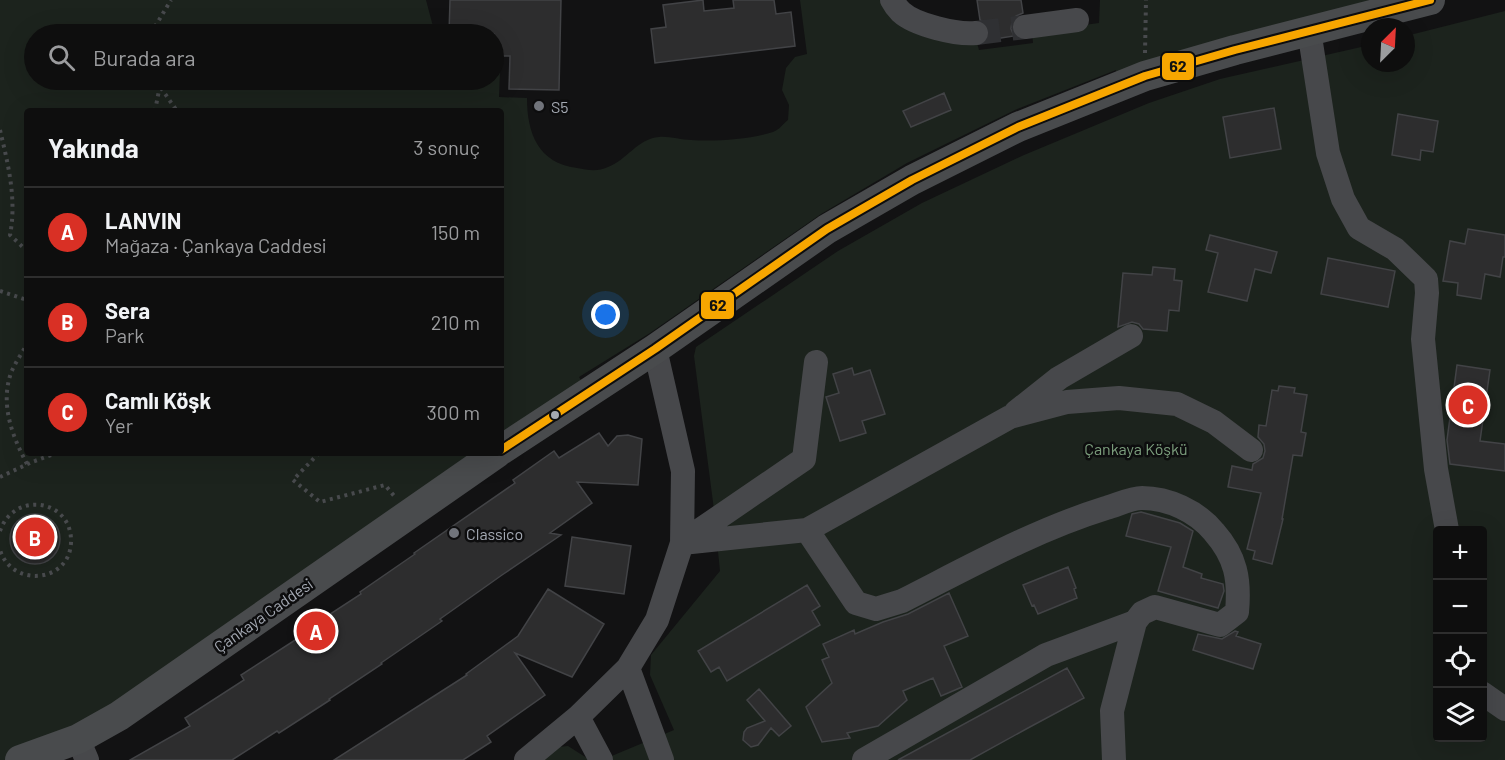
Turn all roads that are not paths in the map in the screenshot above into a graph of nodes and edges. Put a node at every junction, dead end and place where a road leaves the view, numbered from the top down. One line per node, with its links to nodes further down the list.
1 (892, 0): 6 (street)
2 (1430, 0): 5 (main road)
3 (1077, 20): 4 (street)
4 (1025, 27)
5 (1309, 30): 8 (main road); 14 (street)
6 (976, 33)
7 (1131, 336): 10 (street)
8 (655, 349): 11 (main road); 16 (street)
9 (816, 362): 16 (street)
10 (1010, 417): 12 (street); 15 (street)
11 (504, 448)
12 (1251, 450)
13 (493, 456): 22 (main road, Çankaya Caddesi)
14 (1446, 526)
15 (807, 530): 16 (street); 17 (street)
16 (682, 543): 18 (street)
17 (1135, 622): 27 (street); 28 (street)
18 (628, 668): 21 (street); 26 (street)
19 (1487, 696): 20 (street)
20 (1505, 709)
21 (578, 717): 24 (street); 25 (street)
22 (83, 749): 23 (main road, Çankaya Caddesi)
23 (20, 760)
24 (526, 760)
25 (601, 760)
26 (662, 760)
27 (864, 760)
28 (1114, 760)

